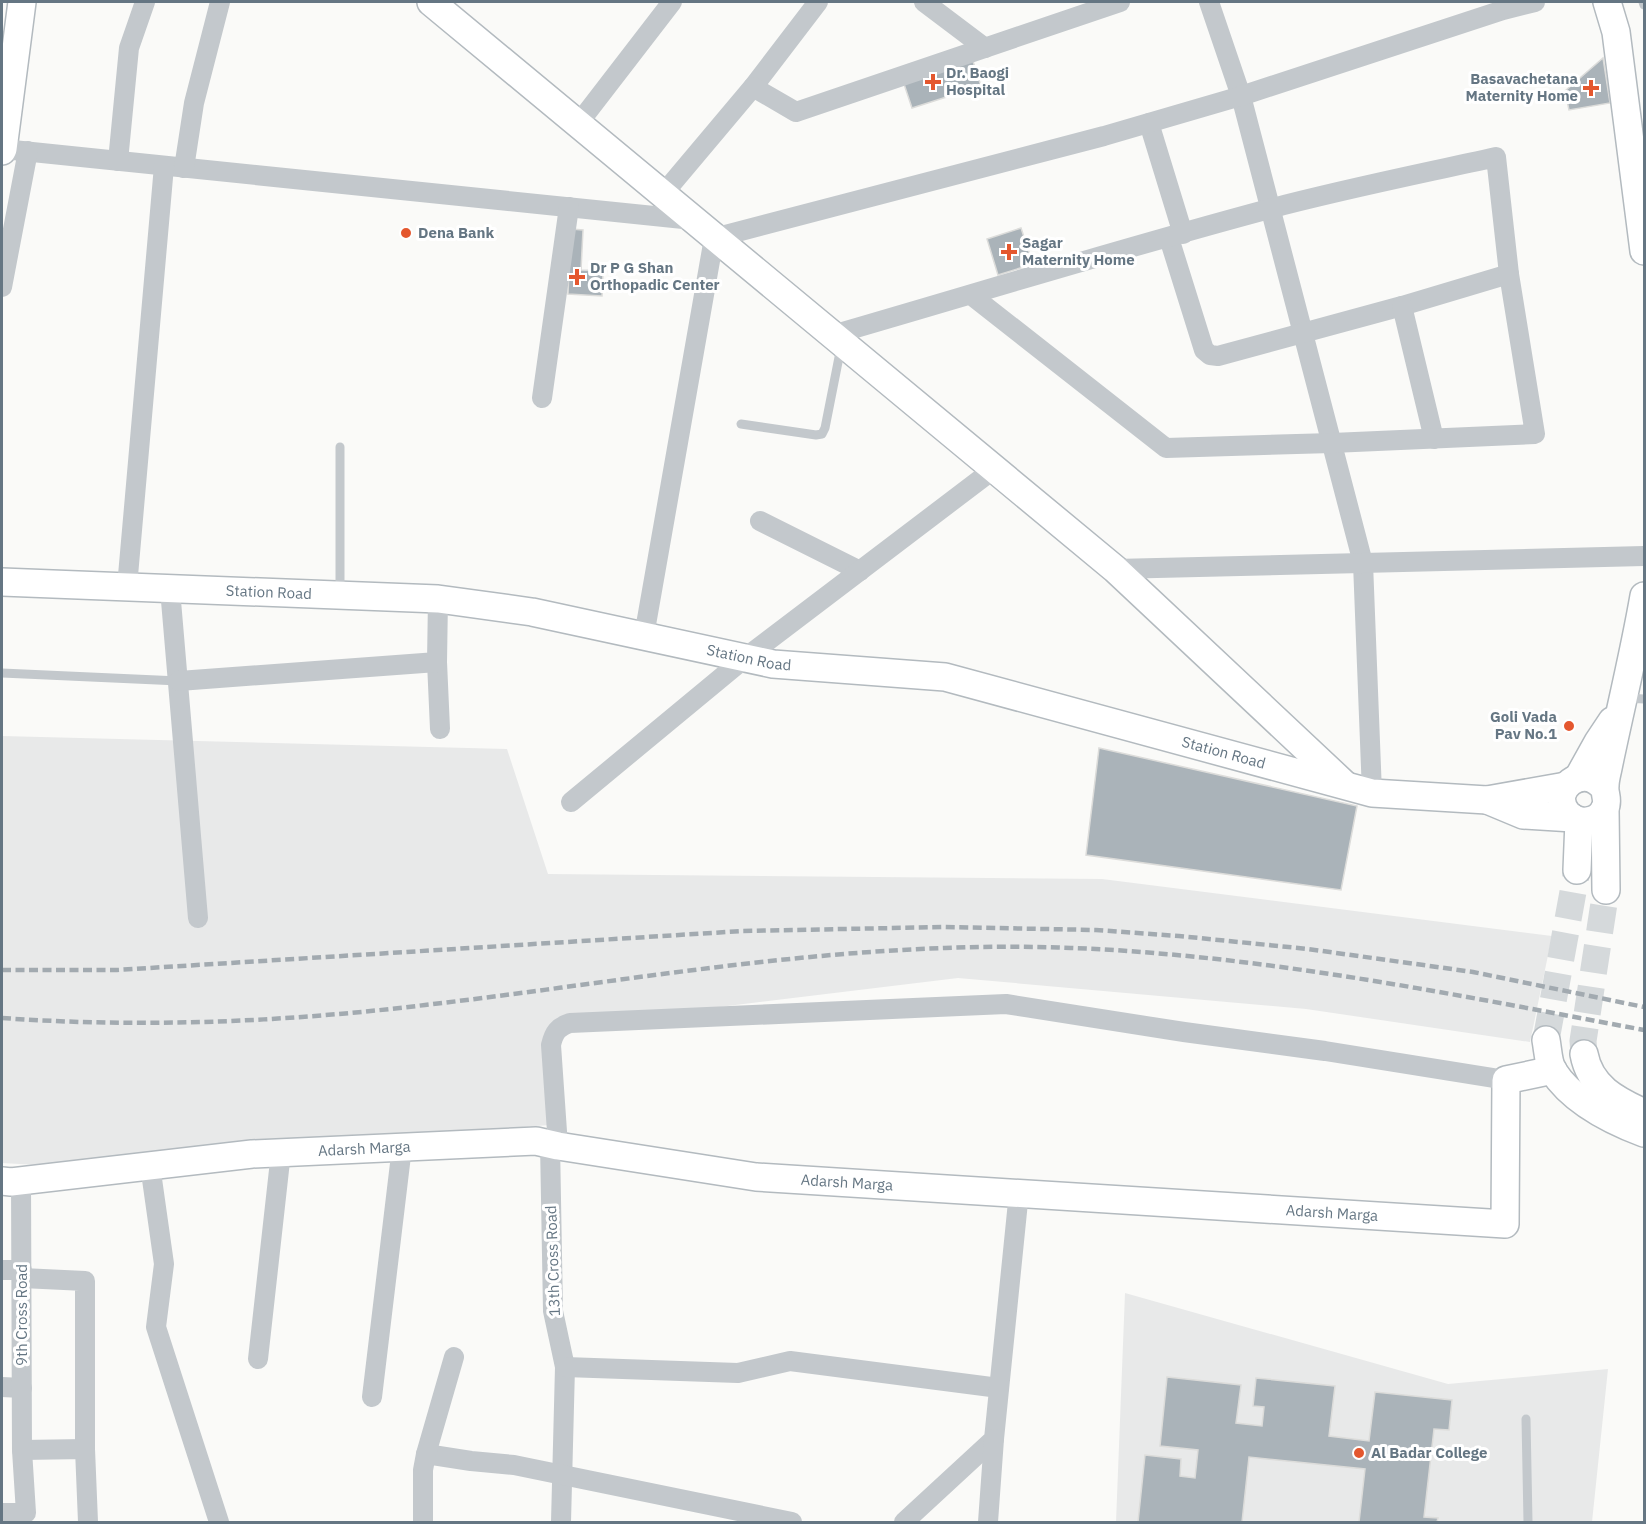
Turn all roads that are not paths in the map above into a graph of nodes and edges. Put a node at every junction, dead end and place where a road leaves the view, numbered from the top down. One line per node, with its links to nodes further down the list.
1 (22, 2): 18 (main road)
2 (145, 2): 19 (street)
3 (220, 2): 21 (street)
4 (431, 2): 17 (main road)
5 (672, 2): 17 (street)
6 (818, 2): 14 (street)
7 (924, 2): 13 (street)
8 (1120, 2): 13 (street)
9 (1209, 2): 15 (street)
10 (1535, 2): 12 (street)
11 (1607, 2): 28 (main road)
12 (1495, 6): 15 (street)
13 (985, 48): 14 (street)
14 (753, 87): 22 (street)
15 (1241, 96): 16 (street); 24 (street)
16 (1149, 123): 26 (street); 27 (street)
17 (578, 124): 22 (main road)
18 (11, 150): 19 (street); 30 (street)
19 (118, 161): 20 (street)
20 (164, 166): 21 (street); 47 (street)
21 (184, 168): 23 (street)
22 (663, 194): 25 (main road)
23 (569, 207): 25 (street); 35 (street)
24 (1270, 209): 26 (street); 29 (street); 33 (street)
25 (693, 220): 27 (main road)
26 (1176, 236): 31 (street); 33 (street)
27 (714, 238): 34 (main road); 52 (street)
28 (1644, 251)
29 (1509, 274): 32 (street); 37 (street)
30 (2, 287)
31 (971, 295): 34 (street); 38 (street)
32 (1402, 306): 33 (street); 37 (street)
33 (1303, 332): 38 (street)
34 (837, 340): 36 (lane); 40 (main road)
35 (542, 398)
36 (741, 424)
37 (1434, 438): 38 (street)
38 (1332, 443): 43 (street)
39 (340, 447): 49 (lane)
40 (994, 470): 44 (main road); 45 (street)
41 (760, 521): 45 (street)
42 (1644, 556): 43 (street)
43 (1364, 563): 44 (street); 61 (street)
44 (1115, 569): 60 (main road)
45 (860, 571): 53 (street)
46 (2, 582): 47 (main road, Station Road)
47 (127, 587): 48 (main road, Station Road)
48 (170, 589): 49 (main road, Station Road); 56 (street)
49 (340, 595): 51 (main road, Station Road)
50 (1644, 596): 57 (main road)
51 (438, 599): 52 (main road, Station Road); 54 (street)
52 (644, 636): 53 (main road, Station Road)
53 (745, 658): 60 (main road, Station Road); 64 (street)
54 (437, 662): 56 (street); 58 (street)
55 (2, 674): 56 (lane)
56 (179, 681): 68 (street)
57 (1629, 702): 59 (main road); 62 (main road)
58 (440, 729)
59 (1572, 782): 62 (main road); 63 (main road); 65 (main road)
60 (1346, 786): 61 (main road, Station Road)
61 (1372, 793): 63 (main road, Station Road)
62 (1605, 798): 65 (main road); 67 (main road)
63 (1487, 800): 65 (main road)
64 (570, 802)
65 (1576, 819): 66 (main road)
66 (1577, 870)
67 (1606, 890)
68 (198, 918)
69 (1546, 1040): 71 (main road)
70 (1584, 1054): 73 (main road)
71 (1553, 1070): 72 (main road); 74 (main road)
72 (1506, 1080): 75 (street, 13th Cross Road); 80 (main road, Adarsh Marga)
73 (1644, 1113)
74 (1644, 1133)
75 (554, 1145): 76 (main road, Adarsh Marga); 80 (main road, Adarsh Marga); 85 (street, 13th Cross Road)
76 (402, 1147): 77 (main road, Adarsh Marga); 89 (street)
77 (281, 1152): 78 (main road, Adarsh Marga); 84 (street)
78 (150, 1166): 79 (main road, Adarsh Marga); 98 (street)
79 (11, 1180): 82 (street, 9th Cross Road)
80 (1018, 1192): 88 (street)
81 (2, 1270): 82 (street)
82 (22, 1274): 87 (street, 9th Cross Road); 92 (street)
83 (454, 1357): 94 (street)
84 (258, 1359)
85 (565, 1367): 88 (street); 95 (street, 13th Cross Road)
86 (2, 1387): 87 (street)
87 (22, 1388): 93 (street, 9th Cross Road)
88 (999, 1388): 91 (street)
89 (372, 1397)
90 (1526, 1419): 104 (lane)
91 (994, 1439): 102 (street); 103 (street)
92 (85, 1449): 93 (street); 97 (street)
93 (22, 1450): 96 (street, 9th Cross Road)
94 (426, 1454): 95 (street); 99 (street)
95 (562, 1474): 100 (street, 13th Cross Road); 101 (street)
96 (2, 1513)
97 (88, 1522)
98 (219, 1522)
99 (423, 1522)
100 (561, 1522)
101 (792, 1522)
102 (904, 1522)
103 (988, 1522)
104 (1528, 1522)

